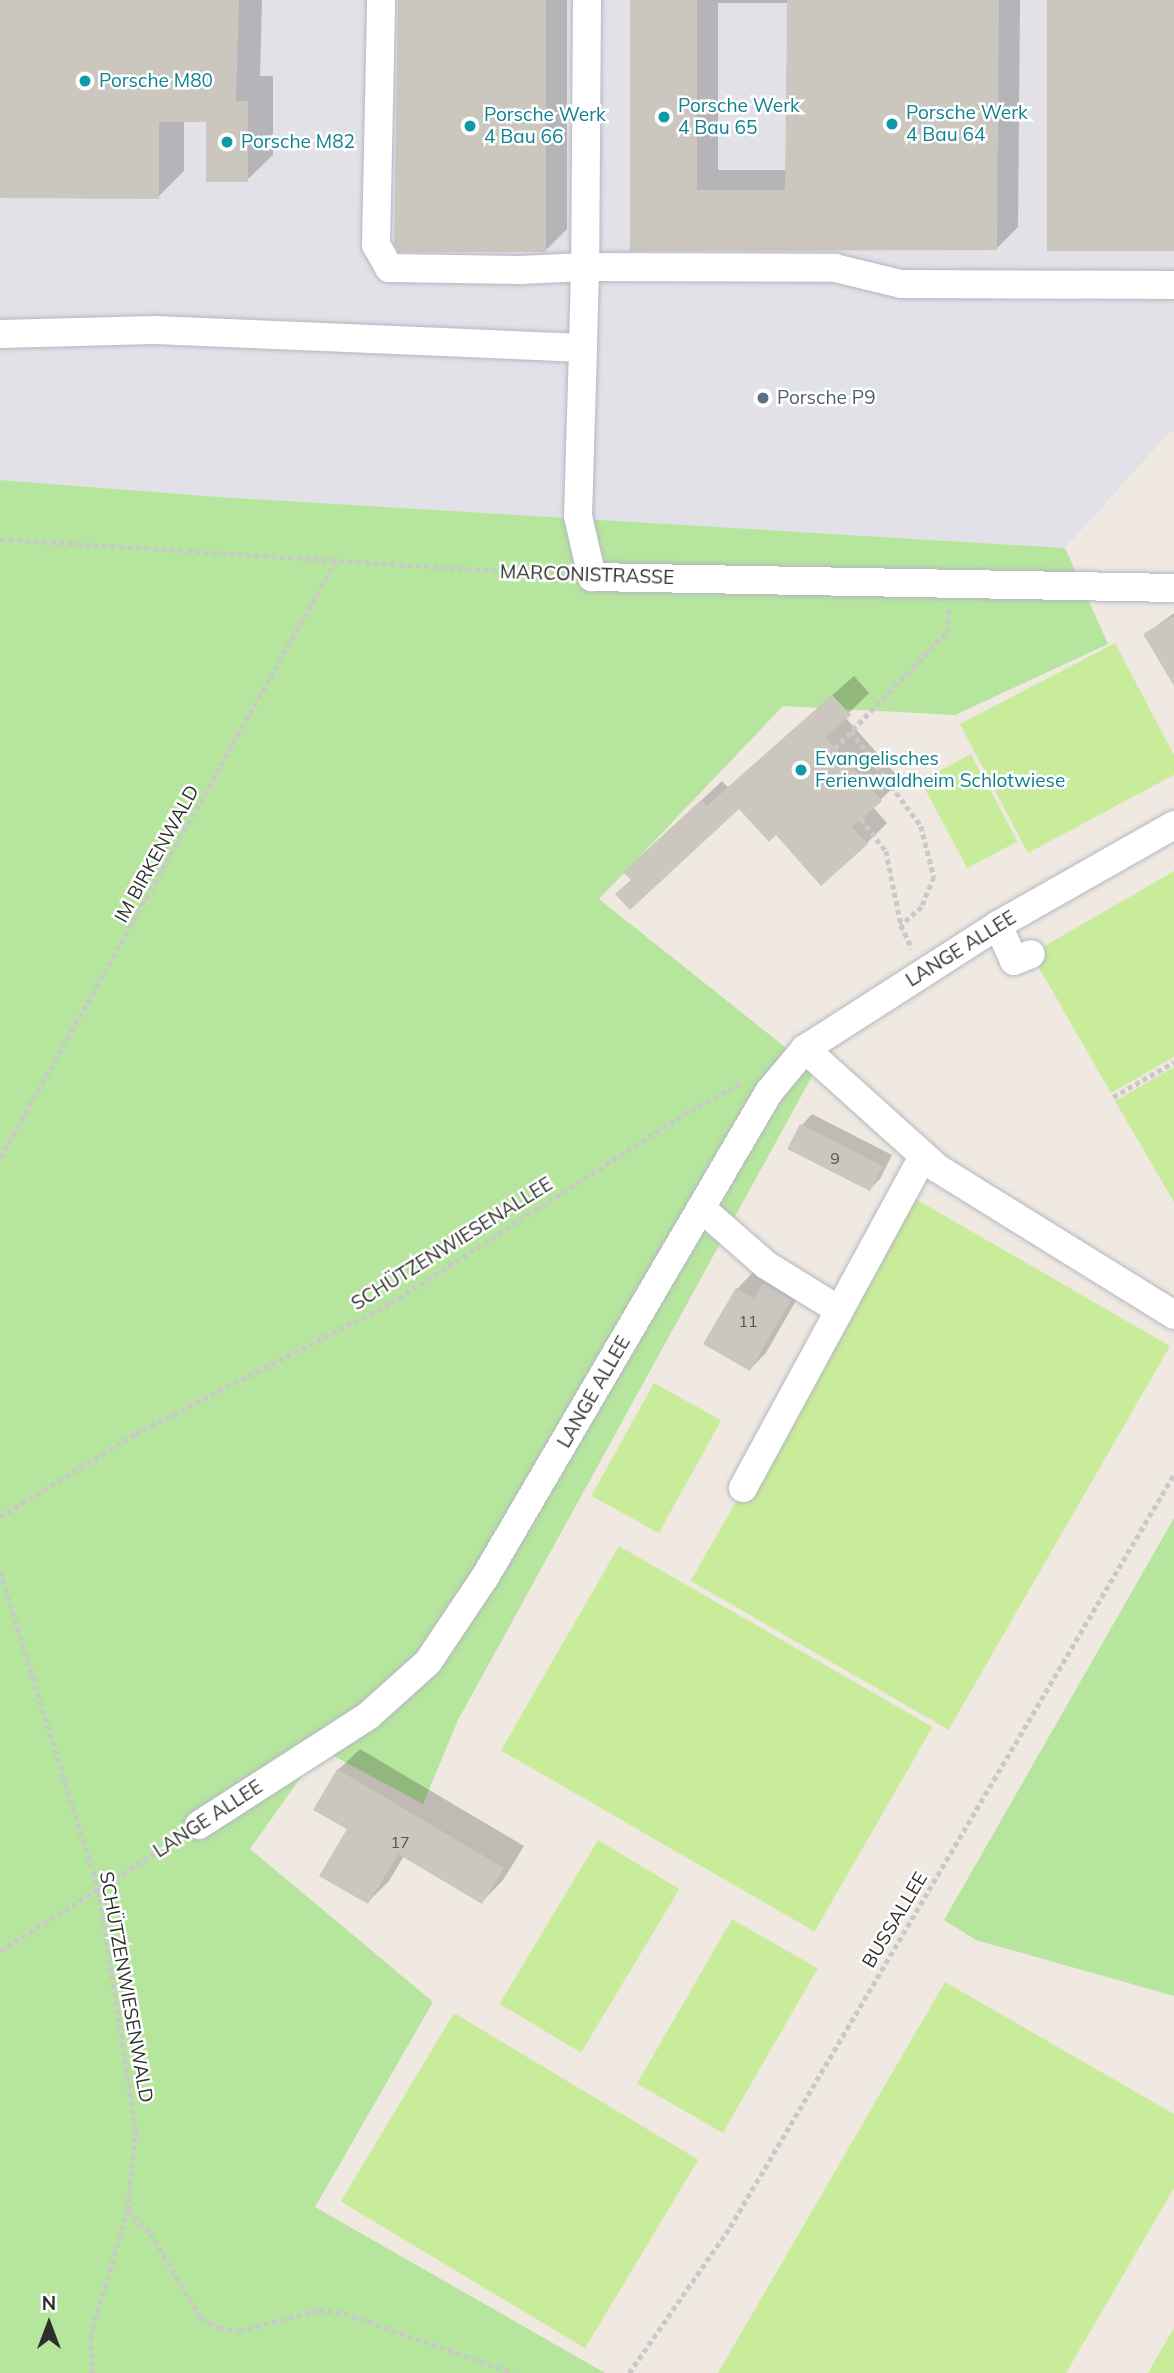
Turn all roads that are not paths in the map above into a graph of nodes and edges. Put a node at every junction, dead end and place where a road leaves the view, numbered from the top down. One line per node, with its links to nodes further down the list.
1 (381, 0): 3 (lane)
2 (587, 0): 3 (lane)
3 (585, 267): 4 (lane); 6 (lane)
4 (1174, 285)
5 (0, 334): 6 (lane)
6 (583, 348): 7 (lane, MARCONISTRASSE)
7 (1174, 588)
8 (1174, 825): 9 (lane, LANGE ALLEE)
9 (998, 925): 10 (lane); 11 (lane, LANGE ALLEE)
10 (1031, 954)
11 (805, 1049): 12 (lane); 13 (lane, LANGE ALLEE)
12 (923, 1157): 14 (lane); 15 (lane)
13 (702, 1208): 14 (lane); 17 (lane, LANGE ALLEE)
14 (839, 1310): 16 (lane)
15 (1174, 1315)
16 (743, 1488)
17 (199, 1825)

